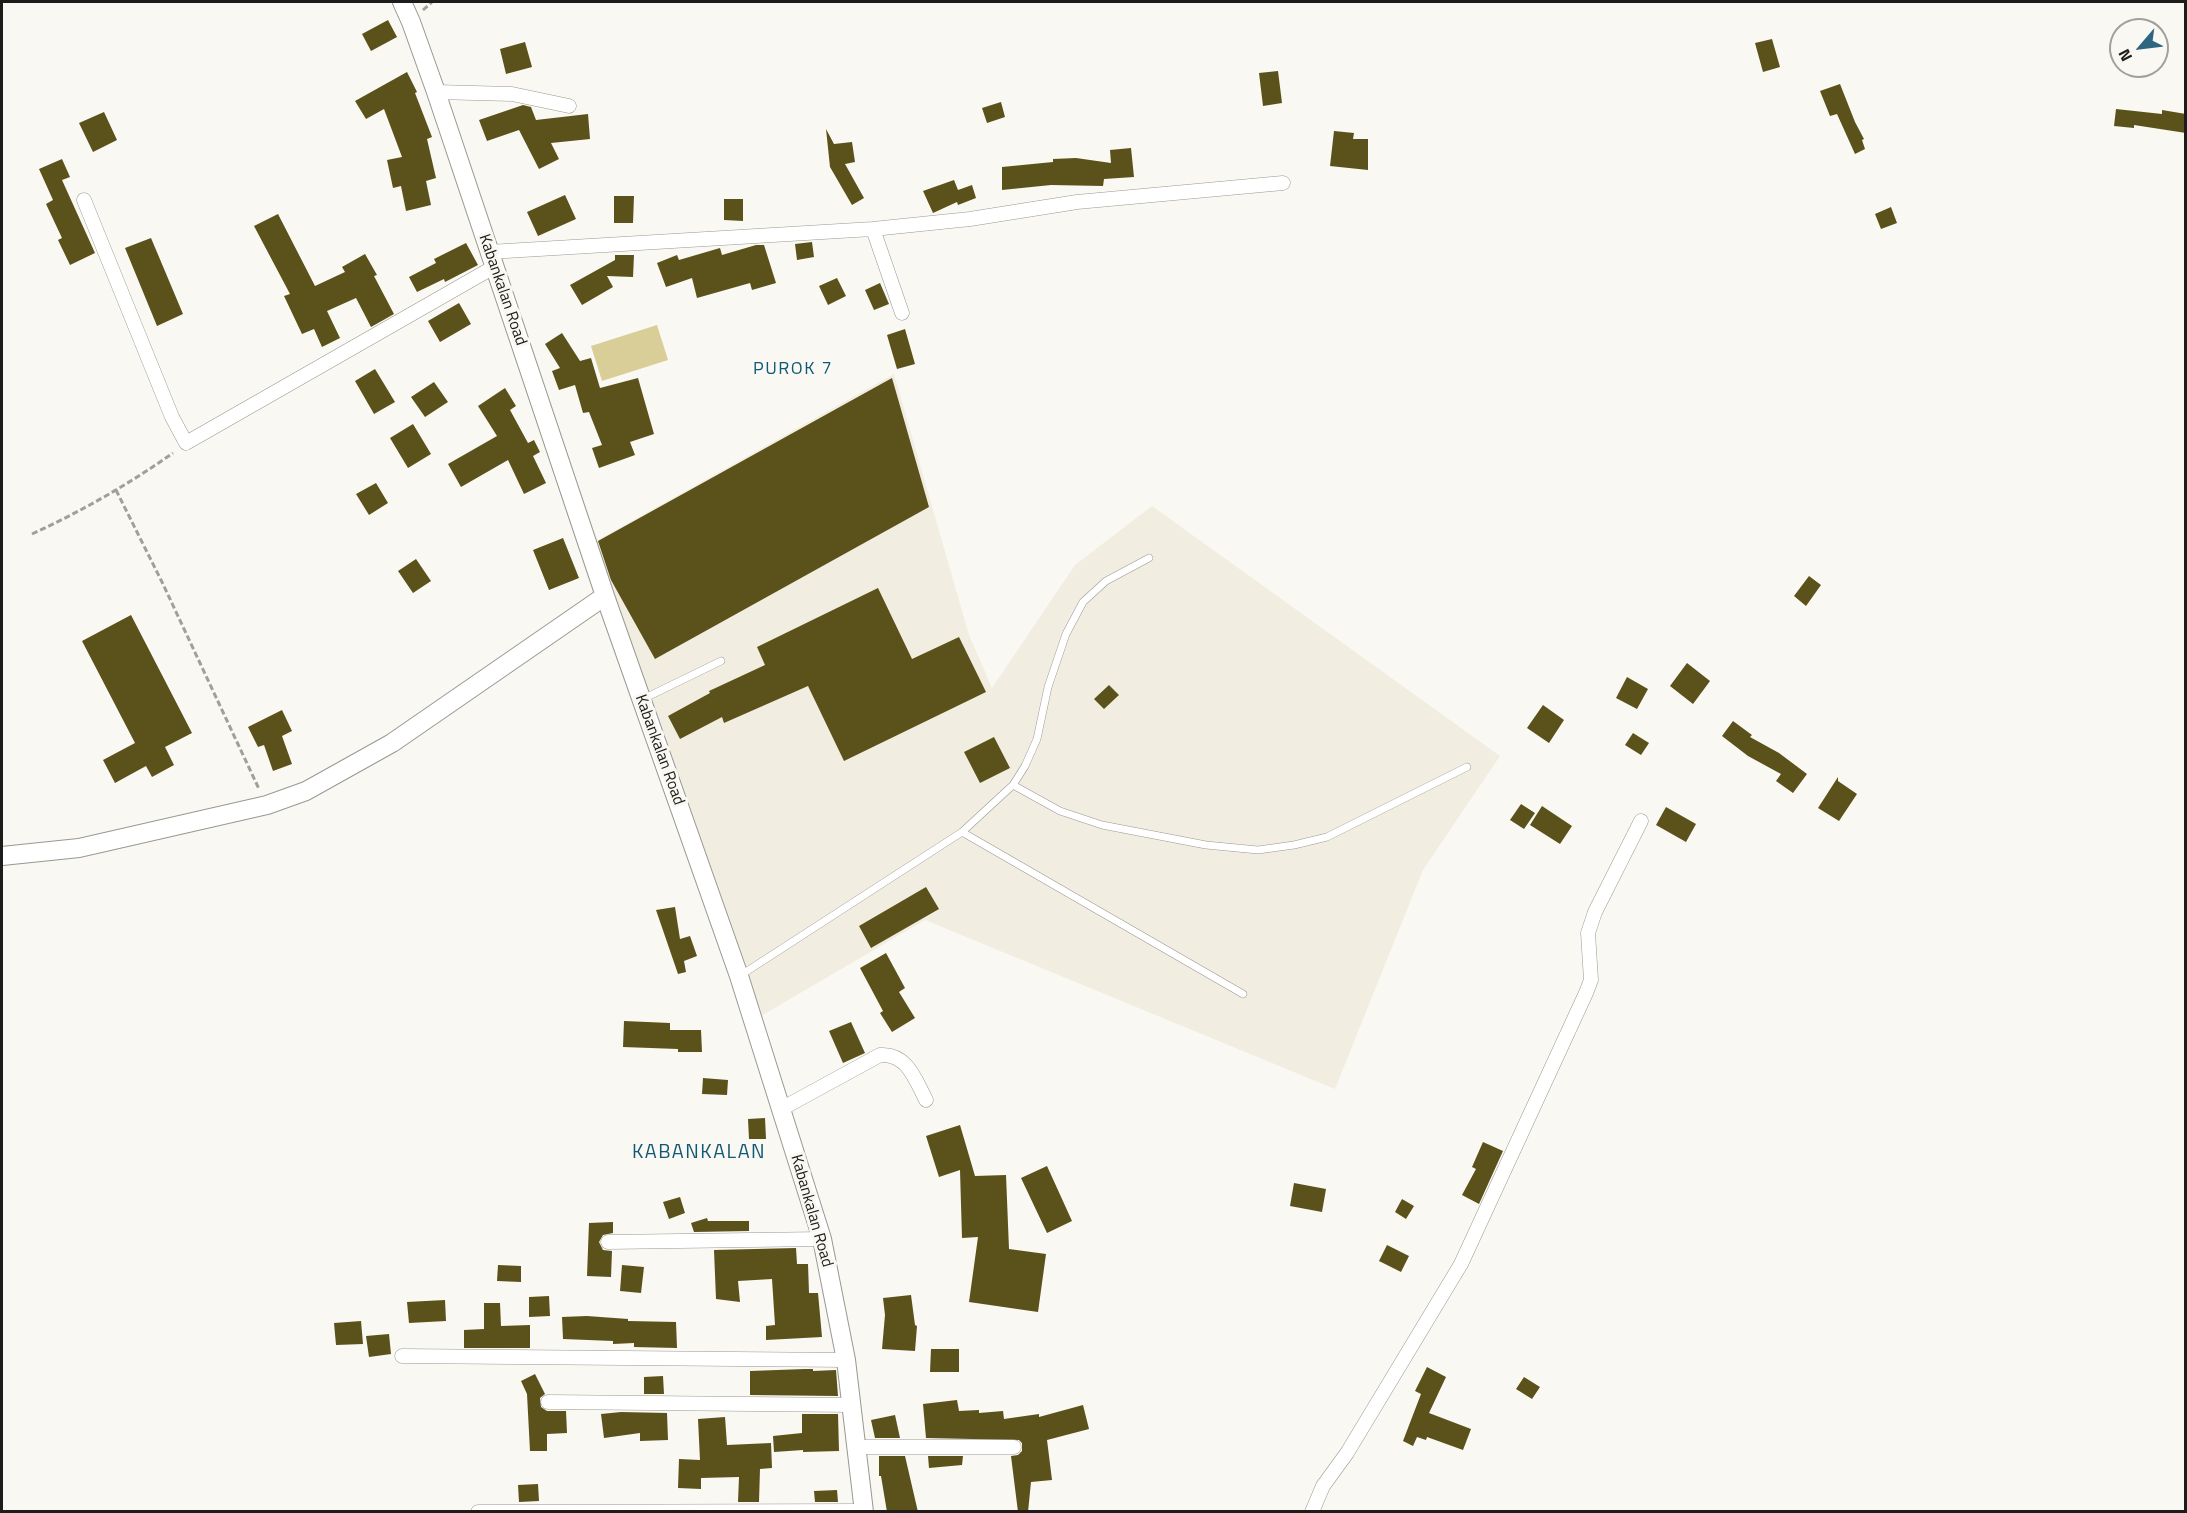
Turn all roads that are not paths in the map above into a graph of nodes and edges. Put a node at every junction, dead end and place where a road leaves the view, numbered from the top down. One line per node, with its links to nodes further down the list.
1 (402, 2): 2 (street, Kabankalan Road)
2 (436, 92): 3 (street); 7 (street, Kabankalan Road)
3 (569, 105)
4 (1283, 183): 6 (street)
5 (84, 200): 7 (street)
6 (873, 229): 7 (street); 8 (street)
7 (492, 259): 10 (street, Kabankalan Road)
8 (902, 313)
9 (1149, 558): 14 (lane)
10 (604, 596): 12 (street, Kabankalan Road); 17 (street)
11 (721, 661): 12 (lane)
12 (641, 700): 18 (street, Kabankalan Road)
13 (1467, 767): 14 (lane)
14 (1013, 785): 16 (lane)
15 (1641, 820): 32 (street)
16 (962, 832): 18 (lane); 19 (lane)
17 (2, 856)
18 (739, 976): 21 (street, Kabankalan Road)
19 (1243, 994)
20 (926, 1100): 21 (street)
21 (781, 1109): 22 (street, Kabankalan Road)
22 (822, 1239): 23 (street); 25 (street, Kabankalan Road)
23 (608, 1242)
24 (402, 1356): 25 (street)
25 (846, 1360): 27 (street, Kabankalan Road)
26 (548, 1402): 27 (street)
27 (852, 1405): 28 (street, Kabankalan Road)
28 (856, 1447): 29 (street); 30 (street, Kabankalan Road)
29 (1014, 1447)
30 (864, 1511): 31 (street)
31 (478, 1512)
32 (1311, 1512)

